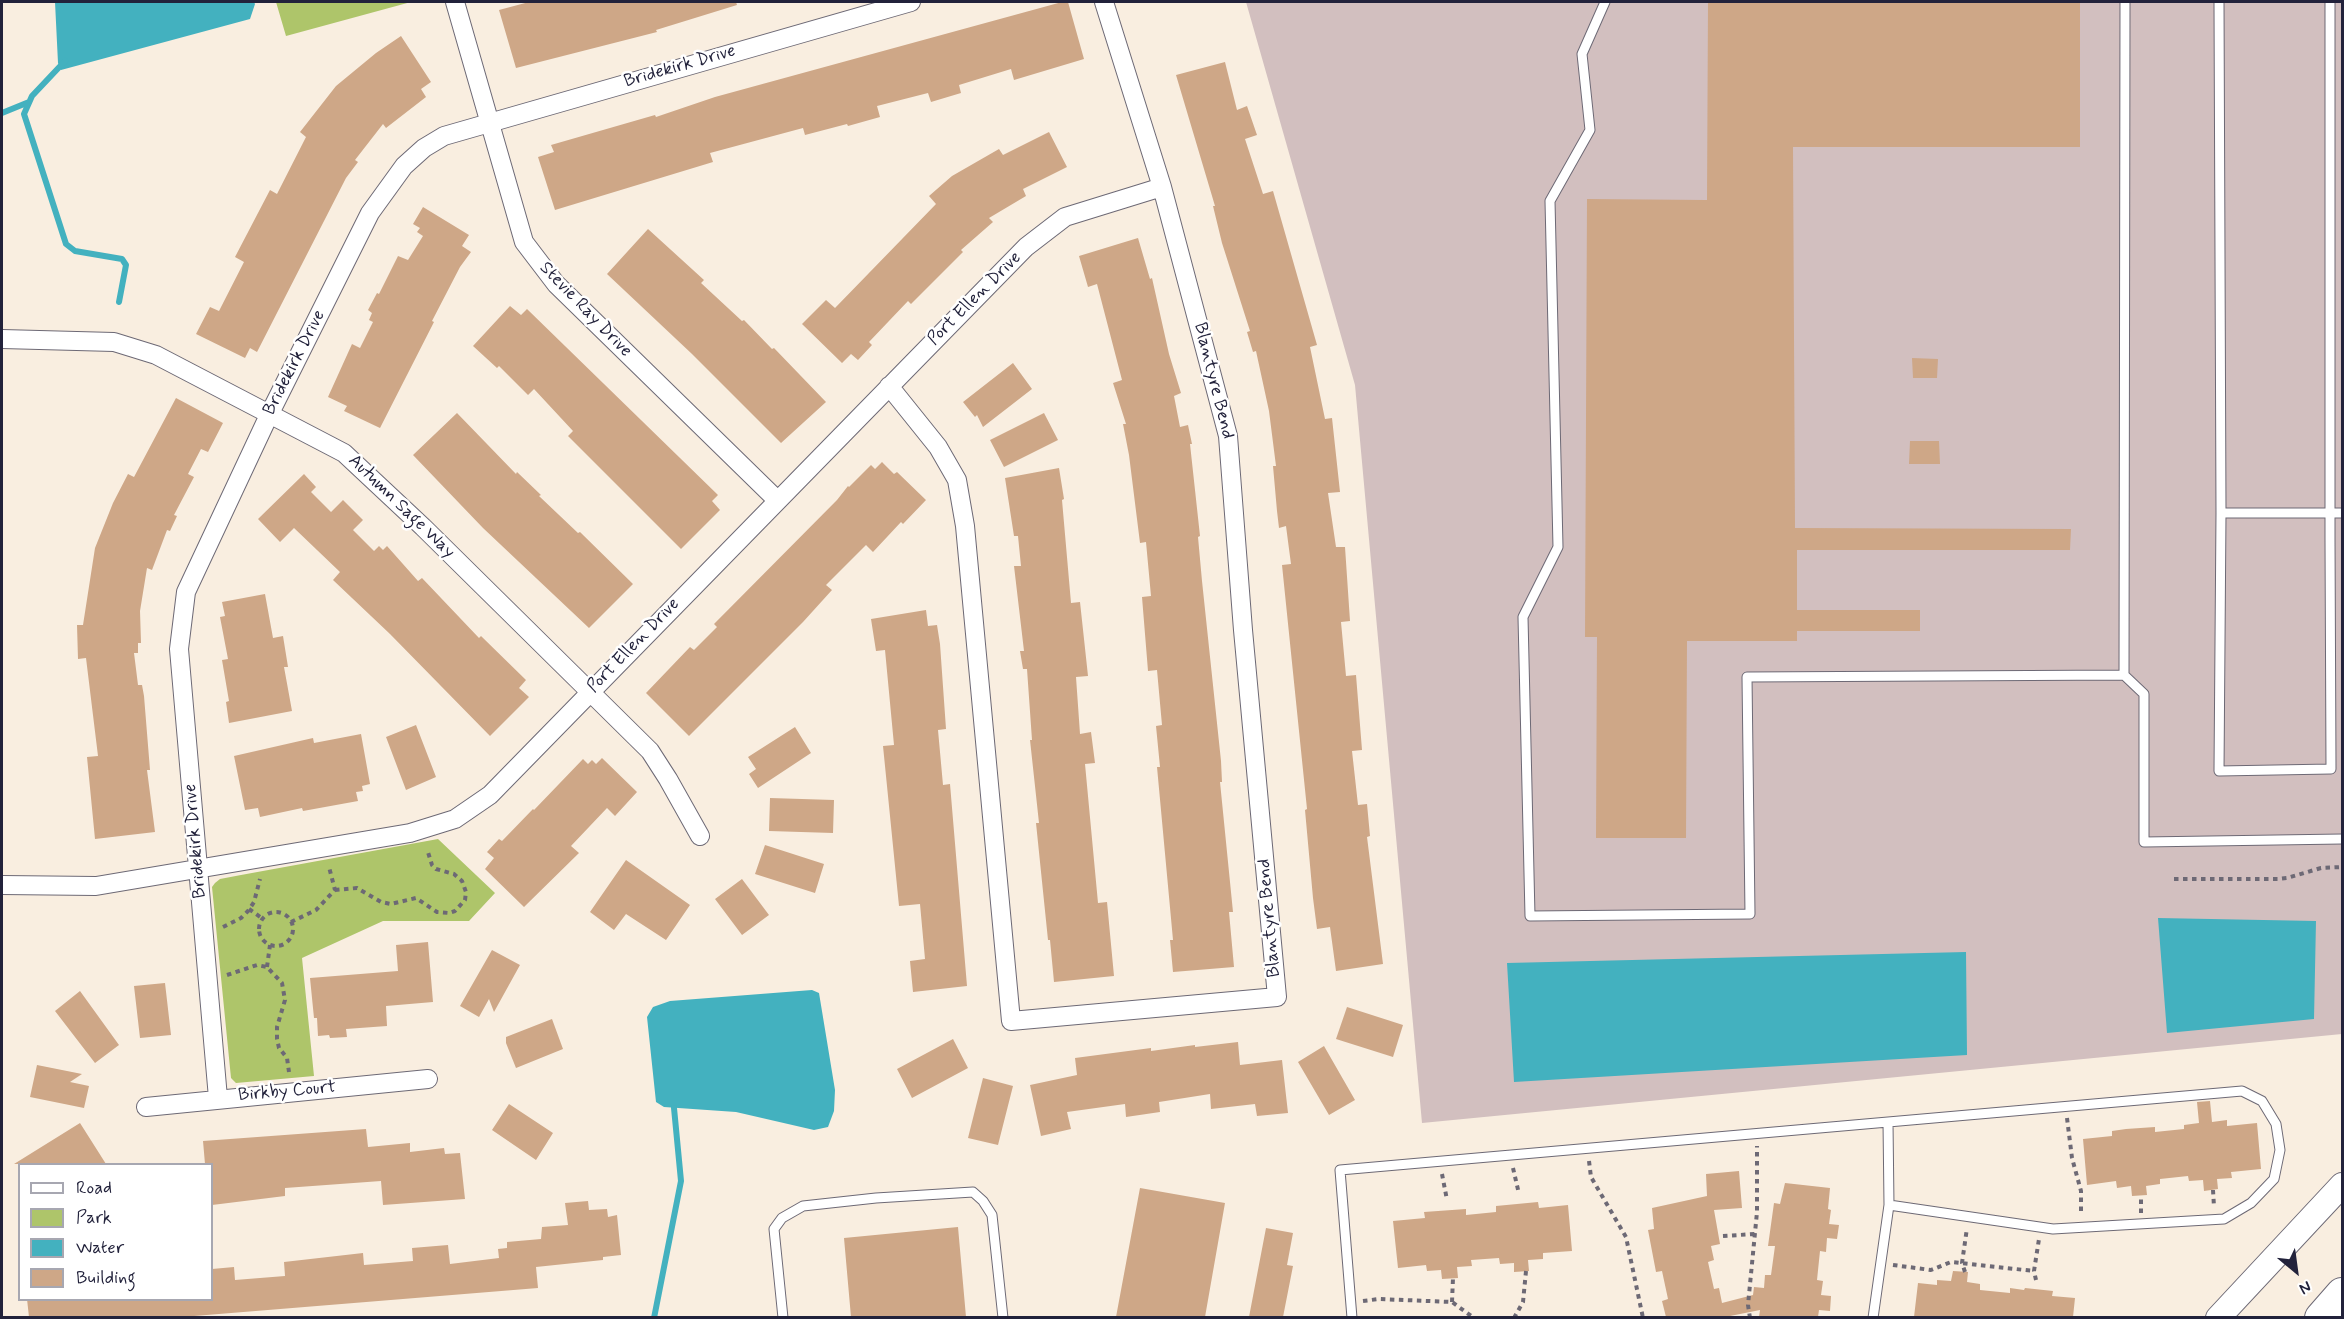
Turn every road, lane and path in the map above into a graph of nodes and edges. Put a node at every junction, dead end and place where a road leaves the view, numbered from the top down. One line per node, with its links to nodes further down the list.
1 (454, 2): 8 (street, Stevie Ray Drive)
2 (911, 2): 8 (street, Bridekirk Drive)
3 (1104, 2): 9 (street, Blantyre Bend)
4 (1605, 2): 17 (lane)
5 (2125, 2): 17 (lane)
6 (2219, 2): 14 (lane)
7 (2330, 2): 15 (lane)
8 (488, 122): 12 (street, Bridekirk Drive); 13 (street, Stevie Ray Drive)
9 (1162, 187): 11 (street, Port Ellen Drive); 11 (street, Blantyre Bend)
10 (2, 339): 12 (street, Autumn Sage Way)
11 (889, 386): 13 (street, Port Ellen Drive)
12 (269, 415): 18 (street, Autumn Sage Way); 24 (street, Bridekirk Drive)
13 (777, 500): 18 (street, Port Ellen Drive)
14 (2221, 513): 15 (lane); 15 (lane)
15 (2330, 513): 16 (lane)
16 (2343, 513)
17 (2124, 675): 20 (lane)
18 (590, 690): 19 (street, Autumn Sage Way); 24 (street, Port Ellen Drive)
19 (700, 836)
20 (2343, 839)
21 (427, 849): 28 (path)
22 (329, 867): 28 (path)
23 (2343, 867): 26 (path)
24 (198, 870): 27 (street, Port Ellen Drive); 38 (street, Bridekirk Drive)
25 (260, 879): 29 (path)
26 (2174, 879)
27 (2, 885)
28 (335, 890): 31 (path)
29 (249, 909): 30 (path); 32 (path)
30 (263, 918): 31 (path); 33 (path)
31 (291, 922): 33 (path)
32 (223, 927)
33 (270, 945): 34 (path)
34 (267, 968): 35 (path); 36 (path)
35 (227, 975)
36 (289, 1072)
37 (428, 1079): 38 (street, Birkby Court)
38 (218, 1098): 40 (street, Birkby Court)
39 (2065, 1106): 41 (lane); 52 (path); 52 (lane)
40 (146, 1107)
41 (1888, 1122): 42 (lane); 49 (lane)
42 (1757, 1133): 43 (lane); 53 (path)
43 (1588, 1148): 44 (lane); 70 (path)
44 (1510, 1155): 45 (lane); 47 (path)
45 (1440, 1161): 48 (path); 63 (lane)
46 (2343, 1185): 73 (main road)
47 (1519, 1194)
48 (1447, 1200)
49 (1889, 1205): 50 (lane); 55 (lane)
50 (1968, 1217): 51 (lane); 56 (path)
51 (2040, 1227): 52 (lane); 58 (path)
52 (2081, 1228)
53 (1755, 1234): 54 (path); 71 (path)
54 (1724, 1236)
55 (1881, 1263): 56 (path); 72 (lane)
56 (1962, 1263): 58 (path); 59 (path)
57 (1526, 1271): 69 (path)
58 (2034, 1271): 61 (path)
59 (1965, 1272)
60 (1453, 1278): 64 (path)
61 (2036, 1280)
62 (2343, 1294): 74 (highway)
63 (1350, 1302): 64 (path); 67 (lane)
64 (1452, 1302): 68 (path)
65 (783, 1317): 66 (lane)
66 (1003, 1317)
67 (1352, 1317)
68 (1474, 1317)
69 (1514, 1317)
70 (1643, 1317)
71 (1750, 1317)
72 (1873, 1317)
73 (2218, 1317)
74 (2321, 1317)

